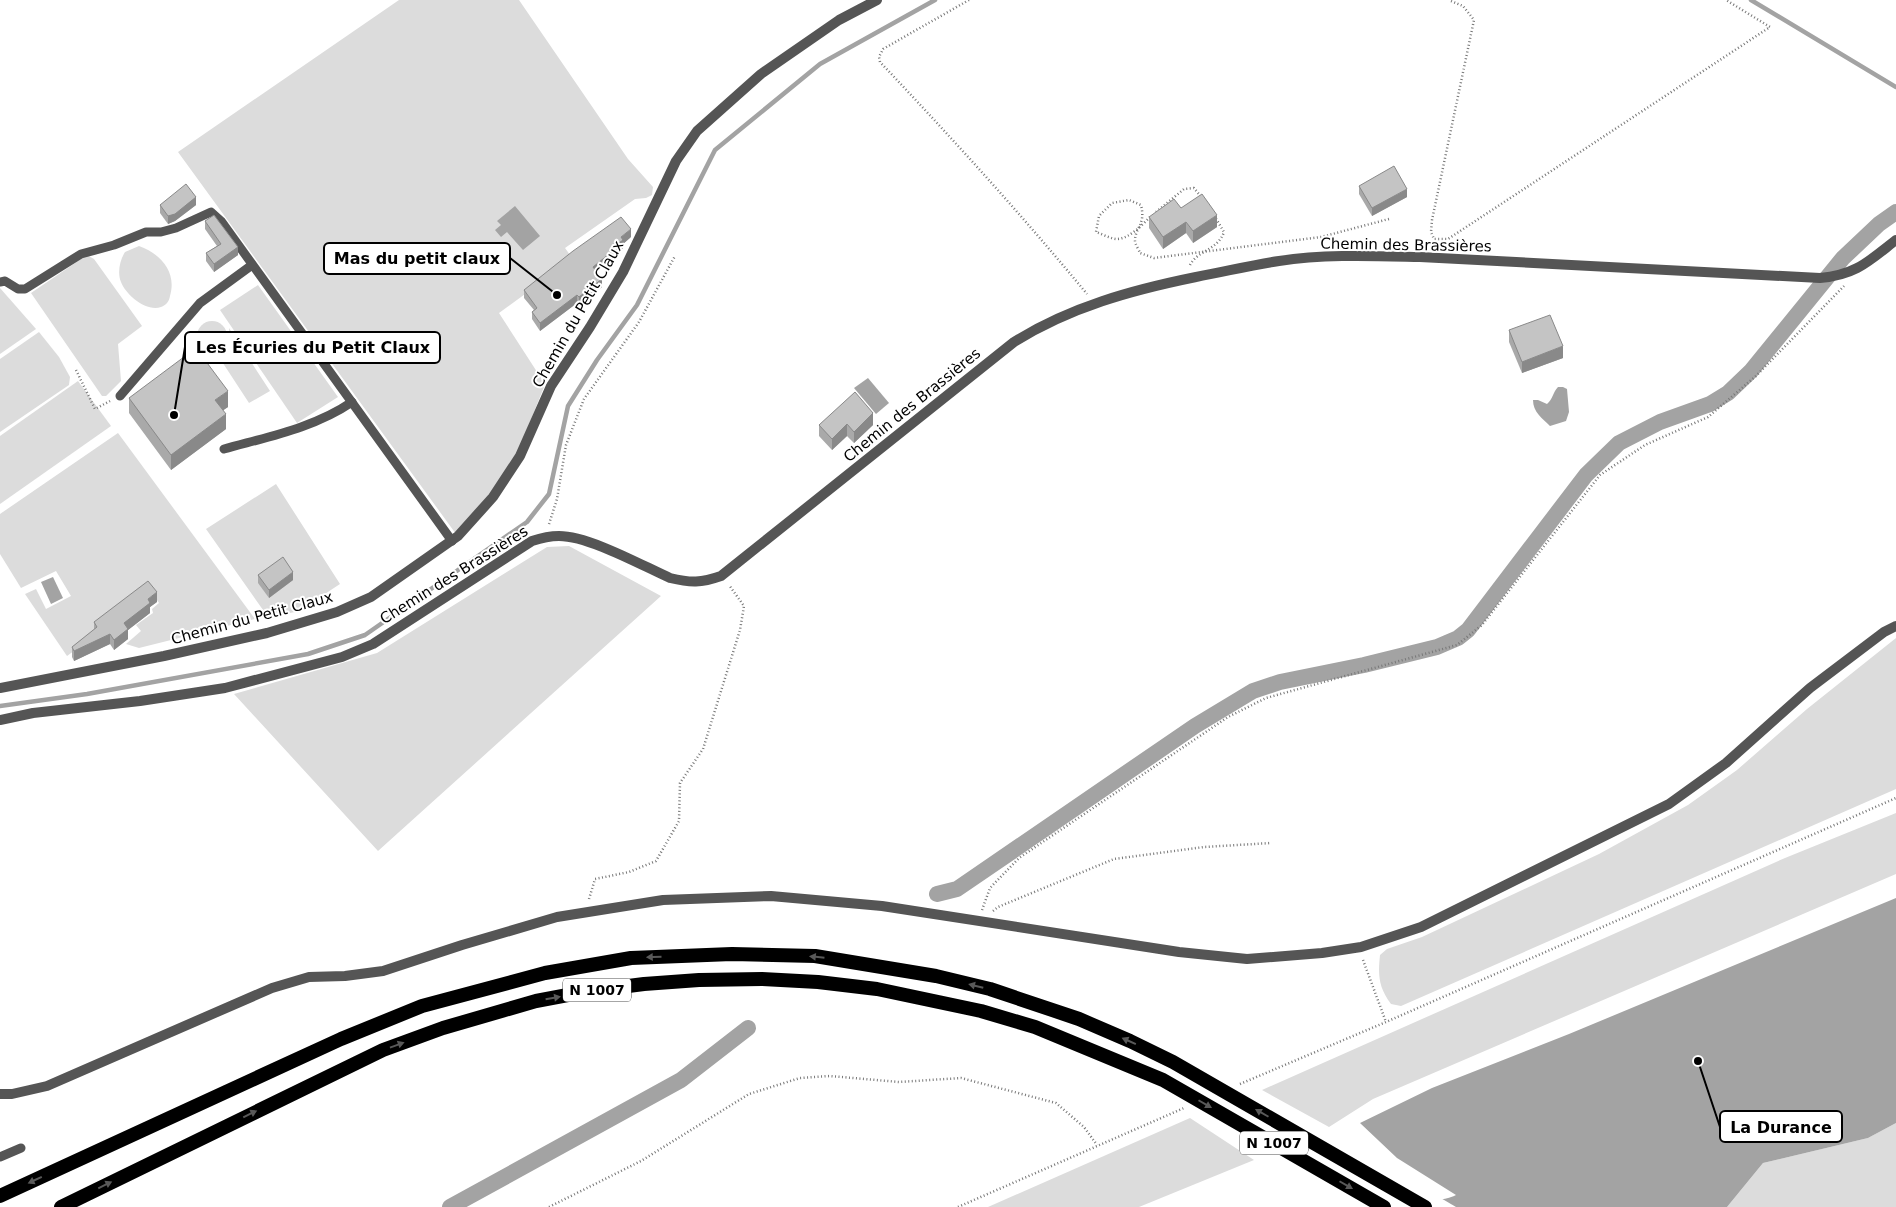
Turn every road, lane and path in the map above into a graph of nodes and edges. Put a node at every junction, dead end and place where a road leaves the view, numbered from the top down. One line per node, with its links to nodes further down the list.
1 (877, 0): 22 (street, Chemin du Petit Claux)
2 (969, 0): 16 (path)
3 (1726, 0): 4 (path)
4 (1451, 1)
5 (1205, 203): 8 (path)
6 (1210, 210): 10 (path)
7 (1389, 220): 10 (path)
8 (1140, 226): 8 (path); 10 (path)
9 (1896, 240): 13 (street, Chemin des Brassières)
10 (1203, 252): 14 (path)
11 (675, 256): 21 (path)
12 (252, 265): 15 (lane); 18 (lane); 19 (lane)
13 (1860, 268): 14 (street, Chemin des Brassières); 30 (path)
14 (1182, 280): 16 (street, Chemin des Brassières)
15 (0, 282)
16 (1094, 303): 23 (street, Chemin des Brassières)
17 (76, 370): 18 (path)
18 (120, 396)
19 (352, 402): 20 (lane); 22 (lane)
20 (224, 449)
21 (542, 538): 23 (street, Chemin des Brassières); 26 (street, Chemin des Brassières)
22 (452, 540): 25 (street, Chemin du Petit Claux)
23 (721, 576): 29 (path)
24 (1896, 626): 31 (street)
25 (0, 688)
26 (0, 720)
27 (1896, 798): 31 (path)
28 (1271, 843): 30 (path)
29 (592, 912): 30 (street); 32 (street)
30 (981, 921): 31 (street)
31 (1361, 947)
32 (0, 1094)
33 (21, 1148): 34 (lane)
34 (0, 1157)
35 (0, 1196): 40 (highway, N 1007, one-way to 35)
36 (61, 1207): 39 (highway, N 1007, one-way to 39)
37 (549, 1207): 38 (path)
38 (958, 1207)
39 (1384, 1207)
40 (1425, 1207)

